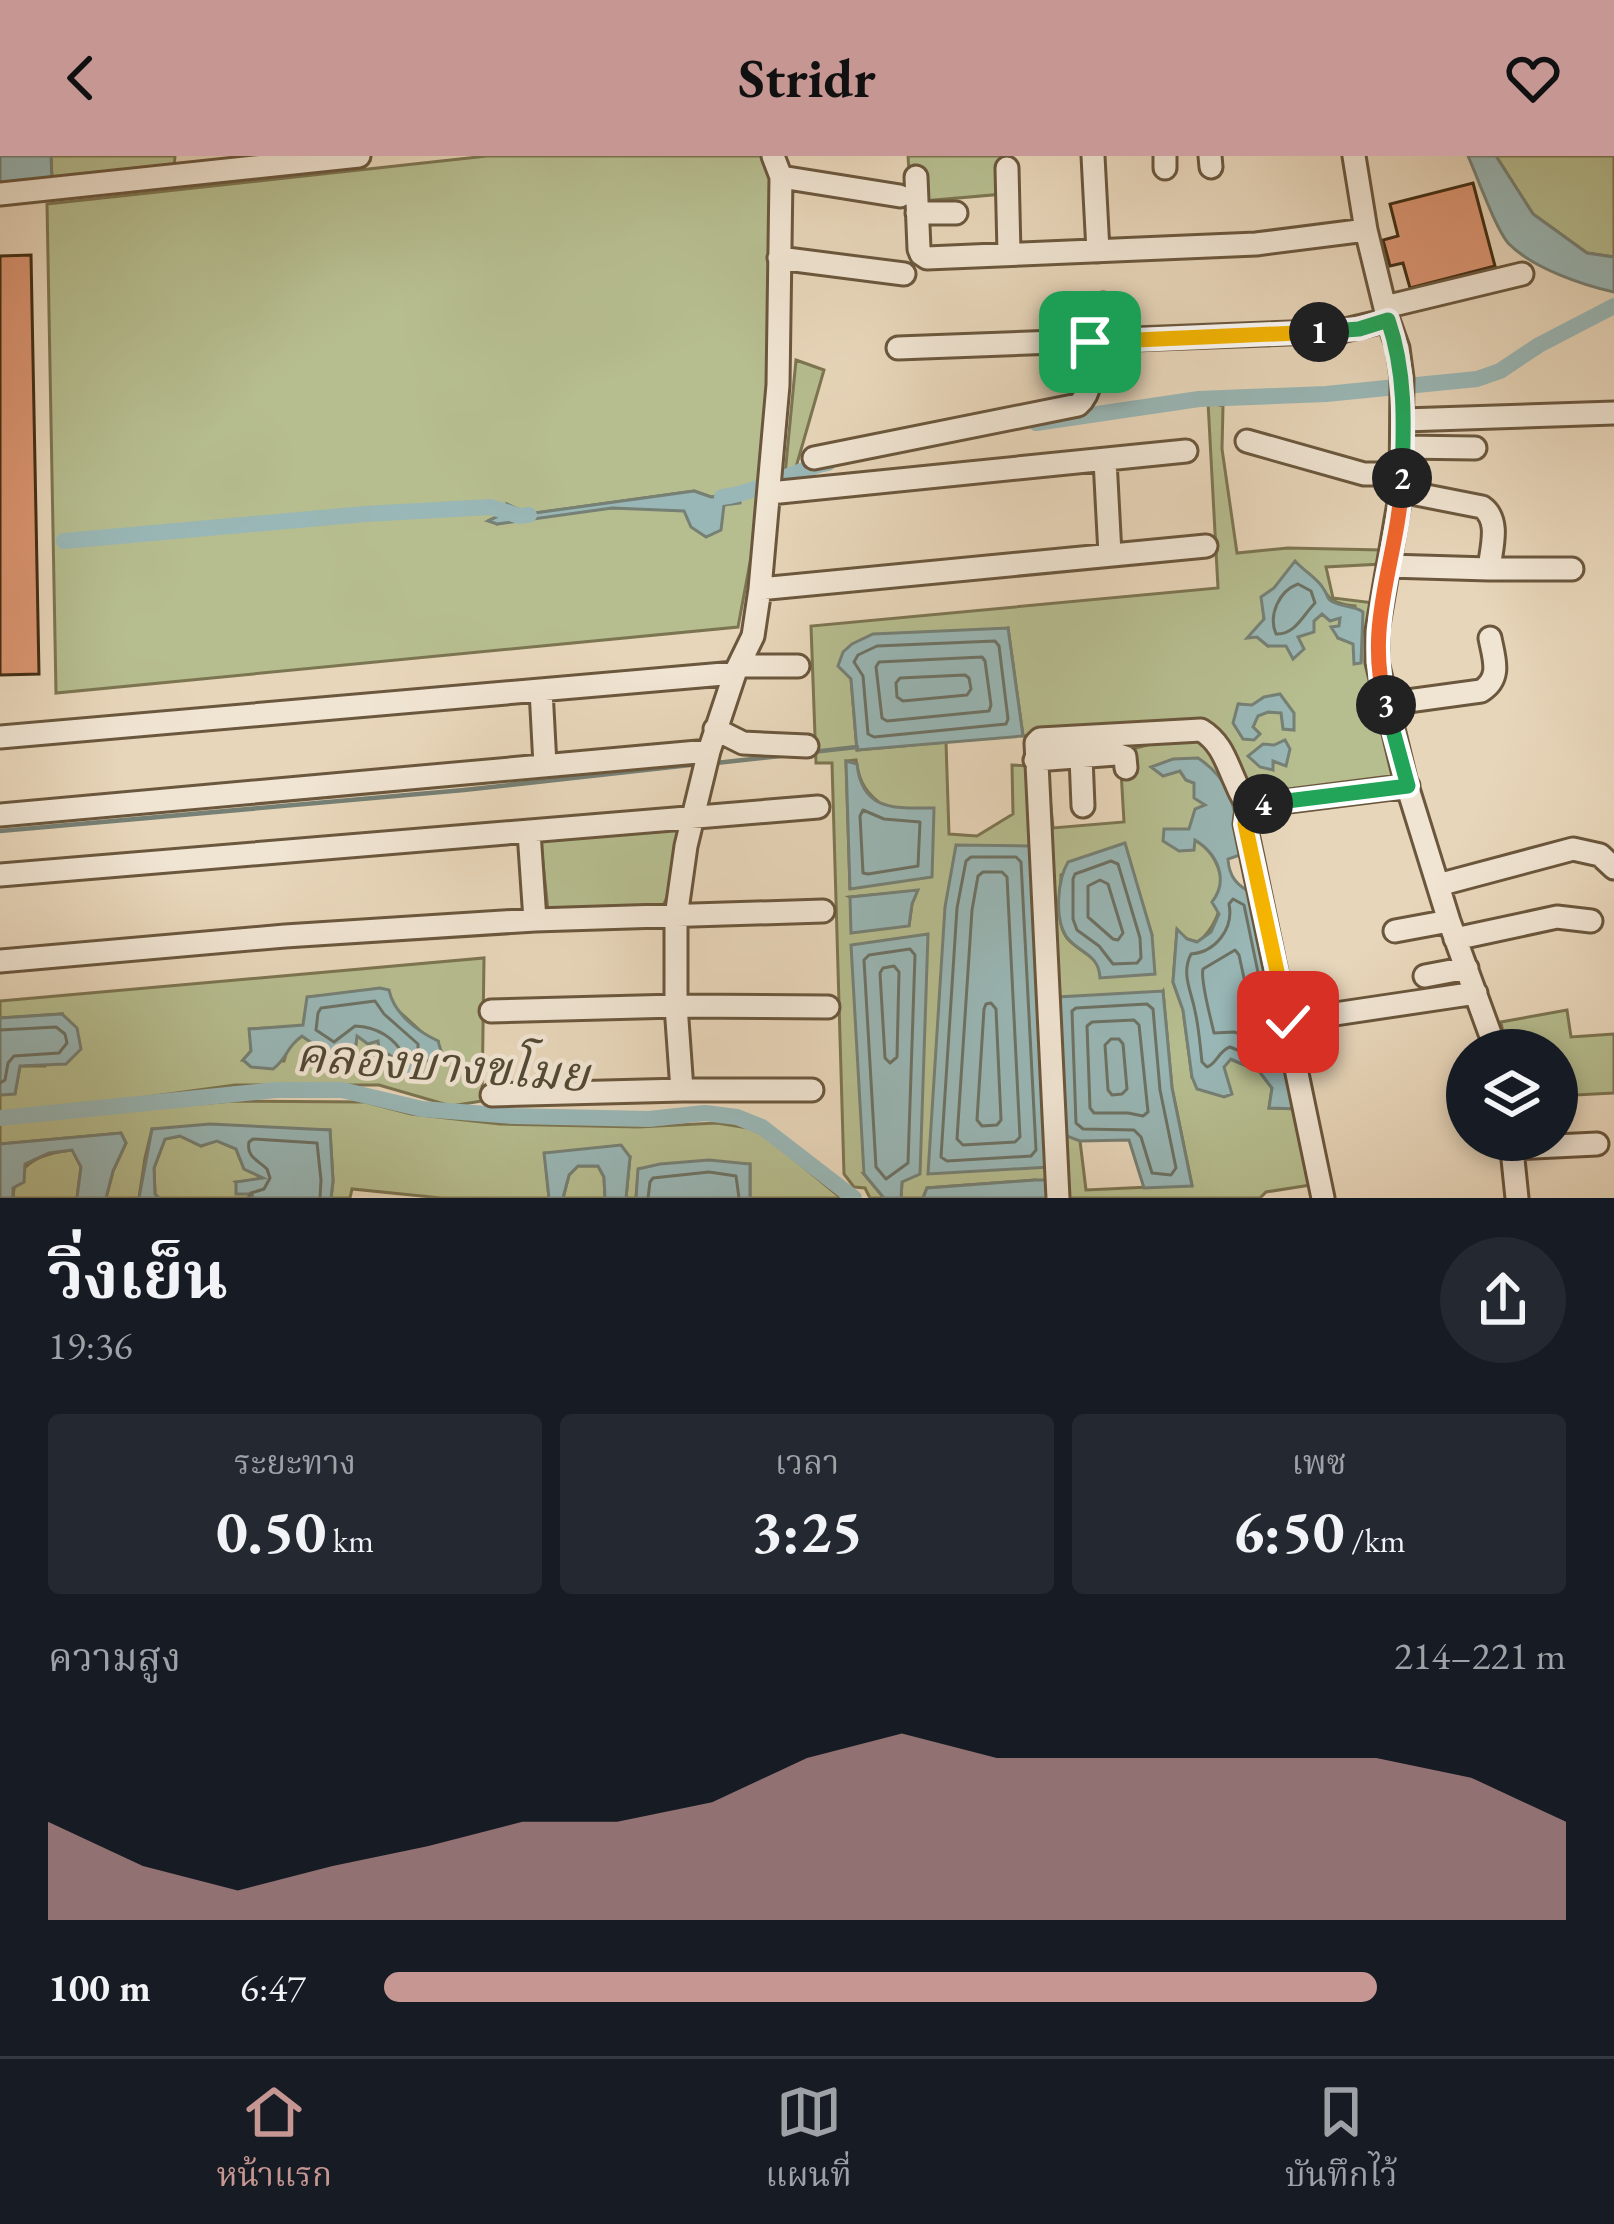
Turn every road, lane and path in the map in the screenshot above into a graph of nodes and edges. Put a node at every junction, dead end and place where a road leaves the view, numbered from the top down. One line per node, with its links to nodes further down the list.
1 (359, 156): 4 (street)
2 (1093, 156): 14 (street)
3 (1354, 156): 13 (street)
4 (220, 164): 5 (street)
5 (181, 166): 9 (street)
6 (777, 166): 10 (street); 16 (street)
7 (1007, 168): 15 (street)
8 (916, 177): 11 (street)
9 (0, 194)
10 (900, 196)
11 (917, 213): 12 (street); 15 (street)
12 (956, 213)
13 (1366, 230): 14 (street); 20 (street)
14 (1098, 250): 15 (street)
15 (1010, 254)
16 (779, 258): 17 (street); 32 (street)
17 (904, 274)
18 (1522, 274): 20 (street)
19 (1103, 304): 21 (street)
20 (1387, 314): 21 (street); 23 (street)
21 (1096, 341): 22 (street); 29 (street)
22 (898, 348)
23 (1403, 398): 24 (street); 26 (street)
24 (1614, 413)
25 (1247, 441): 31 (street)
26 (1403, 447): 27 (street); 31 (street)
27 (1475, 448)
28 (1186, 451): 30 (street)
29 (814, 458)
30 (1105, 460): 32 (street); 34 (street)
31 (1402, 482): 35 (street); 36 (street)
32 (770, 493): 38 (street)
33 (1206, 546): 34 (street)
34 (1109, 554): 38 (street)
35 (1388, 566): 36 (street); 43 (street)
36 (1489, 569): 37 (street)
37 (1572, 569)
38 (760, 589): 41 (street)
39 (1490, 638): 43 (street)
40 (798, 666): 41 (street)
41 (737, 669): 42 (street); 46 (street)
42 (541, 690): 44 (street); 49 (street)
43 (1386, 704): 51 (street)
44 (0, 737)
45 (807, 746): 46 (street)
46 (709, 752): 49 (street); 56 (street)
47 (1081, 758): 48 (street); 50 (street); 53 (street)
48 (1035, 760): 52 (street); 82 (street)
49 (544, 765): 55 (street)
50 (1126, 768)
51 (1408, 786): 52 (street); 60 (street)
52 (1248, 802): 74 (street)
53 (1083, 806)
54 (818, 807): 56 (street)
55 (0, 815)
56 (694, 818): 57 (street); 62 (street)
57 (529, 832): 59 (street); 63 (street)
58 (1614, 868): 60 (street)
59 (0, 874)
60 (1438, 885): 65 (street)
61 (823, 911): 62 (street)
62 (676, 916): 63 (street); 71 (street)
63 (535, 920): 67 (street)
64 (1591, 921): 65 (street)
65 (1452, 930): 66 (street); 68 (street)
66 (1395, 931)
67 (0, 961)
68 (1467, 968): 69 (street); 70 (street)
69 (1425, 976)
70 (1476, 993): 74 (street); 75 (street)
71 (676, 1006): 72 (street); 73 (street); 76 (street)
72 (827, 1006)
73 (490, 1011)
74 (1288, 1022): 83 (street)
75 (1489, 1029)
76 (682, 1090): 77 (street); 78 (street)
77 (812, 1090)
78 (493, 1095)
79 (1578, 1144): 80 (street)
80 (1597, 1144)
81 (1513, 1161): 84 (street)
82 (1058, 1198)
83 (1323, 1198)
84 (1517, 1198)

